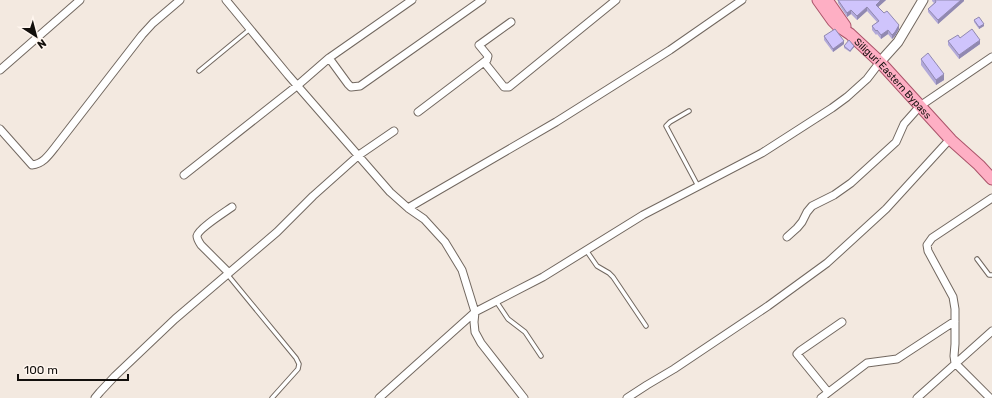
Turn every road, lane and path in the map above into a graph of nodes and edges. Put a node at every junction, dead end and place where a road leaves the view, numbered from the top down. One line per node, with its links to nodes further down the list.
1 (80, 0): 18 (street)
2 (180, 0): 26 (street)
3 (226, 0): 12 (street)
4 (412, 0): 15 (street)
5 (482, 0): 15 (street)
6 (616, 0): 16 (street)
7 (742, 0): 35 (street)
8 (818, 0): 13 (main road, Siliguri Eastern Bypass)
9 (827, 0): 13 (main road, Siliguri Eastern Bypass)
10 (923, 0): 17 (street)
11 (511, 22): 16 (street)
12 (250, 29): 19 (lane); 20 (street)
13 (850, 34): 17 (main road, Siliguri Eastern Bypass)
14 (992, 57): 21 (street)
15 (329, 58): 20 (street)
16 (484, 62): 23 (street)
17 (880, 62): 21 (main road, Siliguri Eastern Bypass); 32 (street)
18 (0, 70)
19 (199, 72)
20 (298, 86): 28 (street); 30 (street)
21 (920, 106): 24 (main road, Siliguri Eastern Bypass); 36 (street)
22 (689, 111): 32 (lane)
23 (418, 112)
24 (935, 123): 27 (main road, Siliguri Eastern Bypass); 29 (main road, Siliguri Eastern Bypass)
25 (394, 131): 28 (street)
26 (1, 132)
27 (950, 139): 31 (main road, Siliguri Eastern Bypass); 55 (street)
28 (359, 155): 35 (street); 39 (street)
29 (992, 169)
30 (184, 175)
31 (992, 179)
32 (698, 186): 37 (street)
33 (992, 198): 43 (street)
34 (232, 207): 39 (street)
35 (408, 208): 42 (street)
36 (787, 237)
37 (586, 250): 41 (street); 45 (lane)
38 (978, 259): 40 (lane)
39 (228, 274): 51 (street); 52 (lane)
40 (992, 275)
41 (496, 302): 42 (street); 47 (lane)
42 (475, 312): 53 (street); 54 (street)
43 (955, 321): 48 (street); 49 (street)
44 (842, 322): 49 (street)
45 (646, 326)
46 (992, 331): 48 (street)
47 (540, 356)
48 (955, 363): 50 (street); 57 (street)
49 (828, 392): 56 (street)
50 (988, 397)
51 (95, 398)
52 (272, 398)
53 (379, 398)
54 (524, 398)
55 (627, 398)
56 (821, 398)
57 (917, 398)

